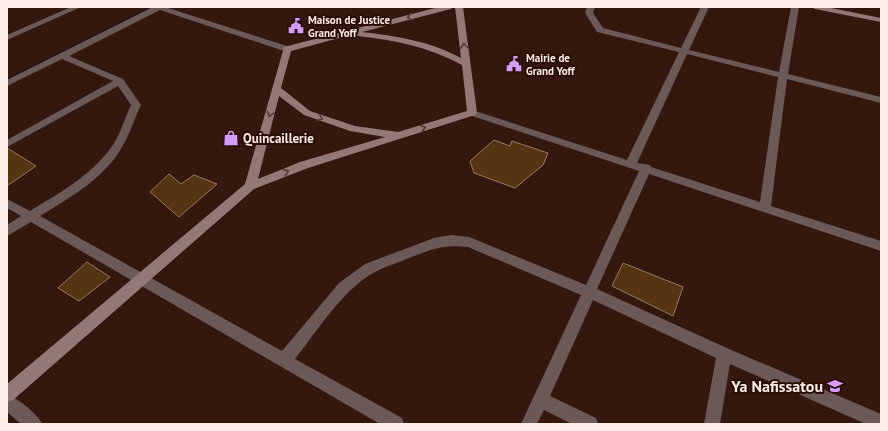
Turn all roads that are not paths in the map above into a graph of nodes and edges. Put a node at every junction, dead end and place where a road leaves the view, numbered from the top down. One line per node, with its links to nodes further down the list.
1 (77, 7): 11 (street)
2 (158, 7): 12 (street); 14 (street)
3 (448, 7): 10 (street, one-way to 10)
4 (459, 7): 15 (street, one-way to 4)
5 (591, 7): 13 (street)
6 (705, 7): 13 (street)
7 (795, 7): 16 (street)
8 (815, 7): 9 (street)
9 (881, 20)
10 (350, 34): 12 (street); 15 (street)
11 (7, 38)
12 (287, 49): 19 (street)
13 (683, 51): 16 (street); 24 (street)
14 (62, 56): 17 (street); 18 (street)
15 (466, 64): 21 (street)
16 (783, 76): 20 (street); 28 (street)
17 (120, 81): 23 (street); 29 (street)
18 (7, 83)
19 (276, 89): 22 (street, one-way to 22); 26 (street, one-way to 26)
20 (881, 100)
21 (472, 113): 22 (street, one-way to 21); 24 (street)
22 (400, 135): 26 (street, one-way to 22)
23 (7, 144)
24 (631, 163): 25 (street)
25 (646, 168): 28 (street); 33 (street)
26 (250, 186): 32 (street)
27 (7, 203): 29 (street)
28 (765, 207): 31 (street)
29 (30, 217): 30 (street); 32 (street)
30 (7, 232)
31 (881, 246)
32 (140, 279): 35 (street); 36 (street)
33 (589, 292): 34 (street); 35 (street); 37 (street)
34 (724, 354): 40 (street); 44 (street)
35 (284, 361): 39 (street)
36 (7, 394)
37 (541, 400): 42 (street); 43 (street)
38 (7, 402): 41 (street)
39 (389, 422)
40 (881, 422)
41 (34, 424)
42 (529, 424)
43 (590, 424)
44 (712, 424)

